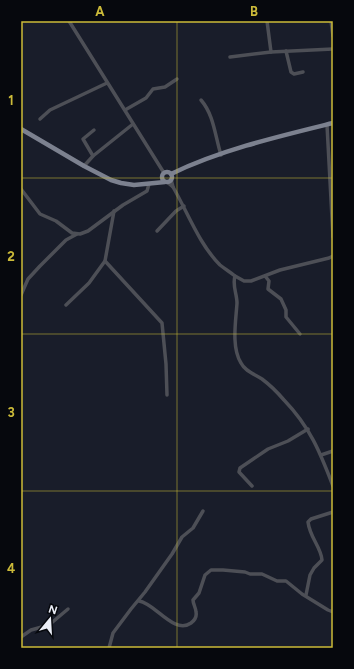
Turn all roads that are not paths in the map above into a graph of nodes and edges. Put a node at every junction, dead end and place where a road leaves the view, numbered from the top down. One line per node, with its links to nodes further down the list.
1 (69, 21): 11 (street)
2 (267, 21): 7 (street)
3 (331, 21): 4 (street)
4 (333, 36)
5 (333, 49): 6 (street)
6 (286, 51): 7 (street); 9 (street)
7 (271, 52): 8 (street)
8 (230, 57)
9 (303, 72)
10 (177, 79): 13 (street)
11 (107, 83): 13 (street); 14 (street)
12 (201, 100): 20 (street)
13 (125, 110): 16 (street)
14 (40, 119)
15 (333, 123): 17 (main road)
16 (133, 124): 21 (street); 23 (street)
17 (327, 125): 20 (main road); 31 (street)
18 (21, 129): 22 (main road)
19 (94, 130): 21 (street)
20 (221, 155): 24 (main road)
21 (93, 156): 22 (street)
22 (84, 166): 25 (main road)
23 (163, 175): 24 (main road); 24 (main road); 25 (main road)
24 (168, 179): 25 (main road); 27 (street)
25 (150, 184): 28 (street)
26 (21, 189): 30 (street)
27 (184, 206): 29 (street); 34 (street)
28 (114, 211): 30 (street); 33 (street)
29 (157, 231)
30 (77, 234): 36 (street)
31 (333, 237)
32 (333, 256): 35 (street)
33 (105, 261): 37 (street); 39 (street)
34 (236, 276): 35 (street); 40 (street)
35 (265, 276): 38 (street)
36 (21, 295)
37 (66, 305)
38 (300, 334)
39 (167, 395)
40 (308, 430): 42 (street); 43 (street)
41 (333, 451): 42 (street)
42 (321, 456): 44 (street)
43 (252, 486)
44 (333, 486)
45 (203, 511): 48 (street)
46 (333, 512): 47 (street)
47 (306, 595): 48 (street); 50 (street)
48 (139, 601): 52 (street)
49 (68, 609): 51 (street)
50 (333, 612)
51 (21, 636)
52 (108, 648)

